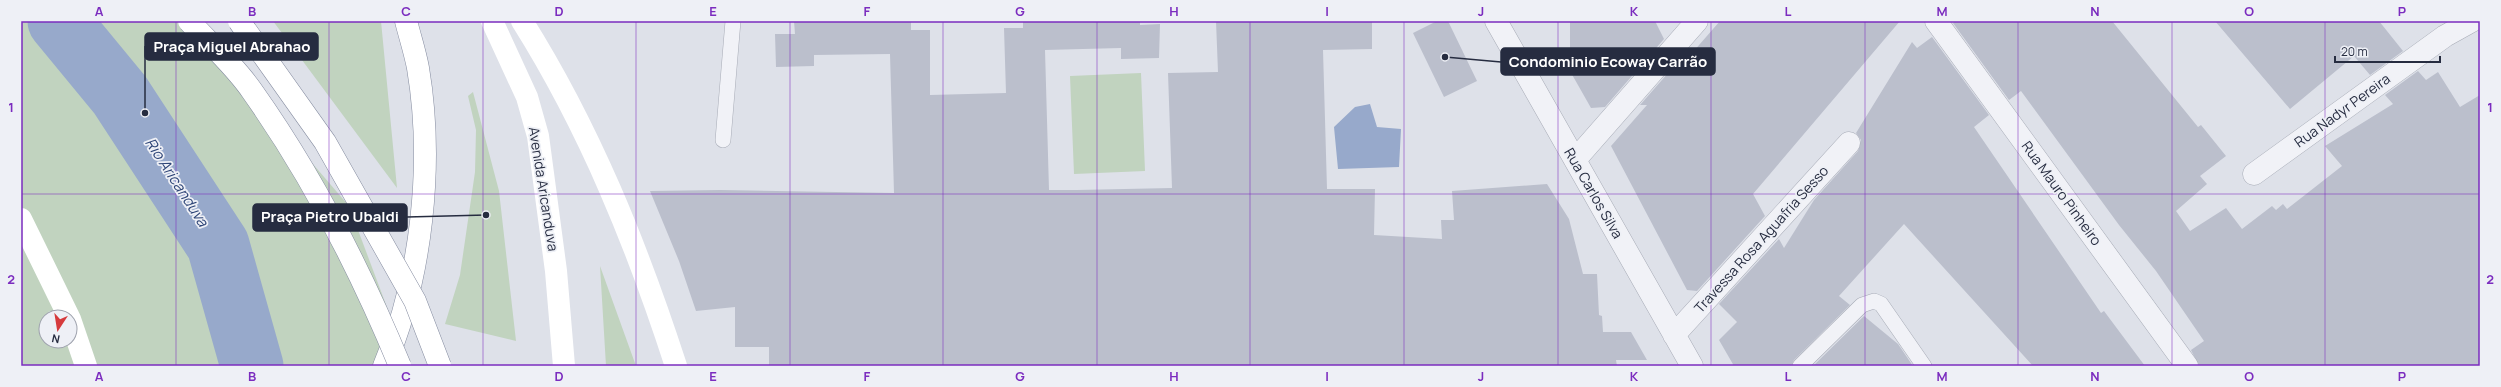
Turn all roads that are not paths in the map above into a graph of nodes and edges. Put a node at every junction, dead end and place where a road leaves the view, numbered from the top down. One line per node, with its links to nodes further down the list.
1 (189, 21): 21 (main road, bridge)
2 (239, 21): 22 (main road, bridge)
3 (406, 21): 20 (main road)
4 (492, 21): 23 (main road, Avenida Aricanduva)
5 (522, 21): 24 (main road)
6 (733, 21): 11 (lane)
7 (1496, 21): 13 (street, Rua Carlos Silva)
8 (1697, 21): 13 (street)
9 (1936, 21): 28 (street, Rua Mauro Pinheiro)
10 (2472, 21): 14 (street, Rua Nadyr Pereira)
11 (723, 140)
12 (1848, 143): 17 (street, Travessa Rosa Aguafria Sesso)
13 (1574, 160): 17 (street, Rua Carlos Silva)
14 (2254, 174)
15 (21, 219): 16 (main road)
16 (66, 309)
17 (1674, 335): 25 (street, Rua Carlos Silva)
18 (78, 342): 19 (main road)
19 (86, 366)
20 (384, 366)
21 (400, 366)
22 (440, 366)
23 (564, 366)
24 (676, 366)
25 (1692, 366)
26 (1800, 366): 27 (lane)
27 (1924, 366)
28 (2187, 366)

